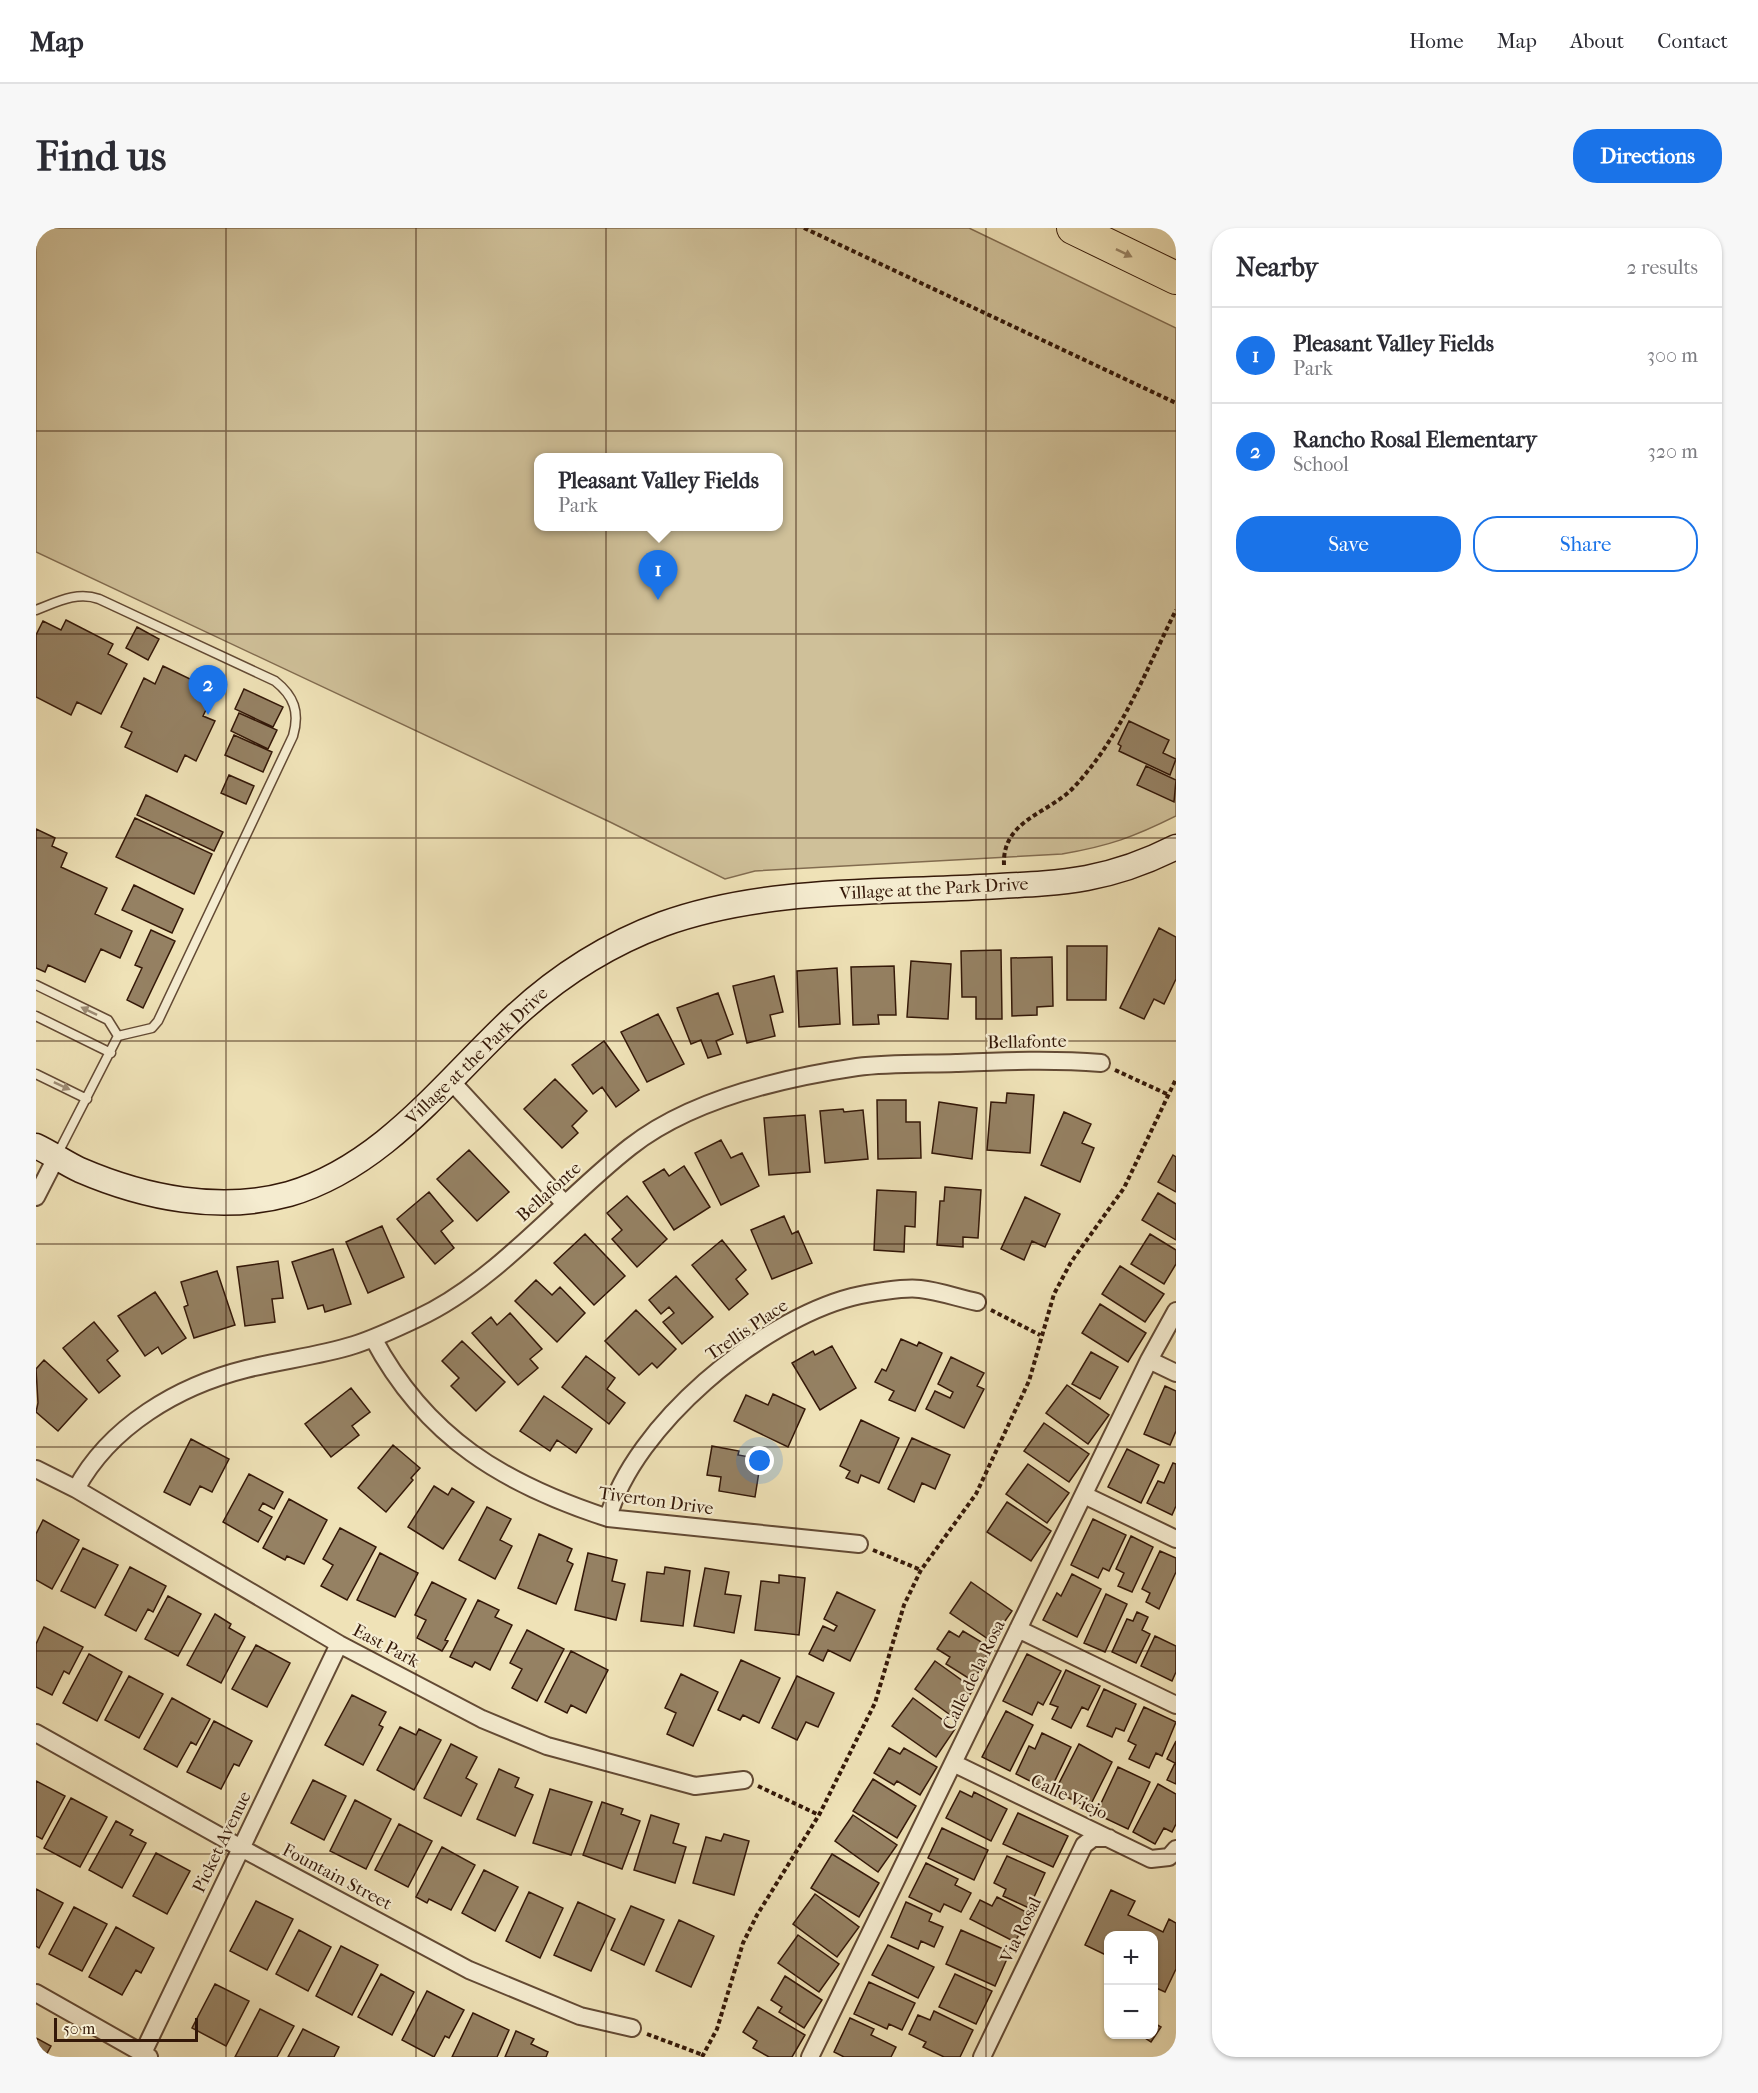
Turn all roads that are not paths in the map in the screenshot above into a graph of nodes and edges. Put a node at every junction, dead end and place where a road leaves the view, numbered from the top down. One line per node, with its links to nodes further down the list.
1 (1073, 228): 2 (highway, one-way to 2)
2 (1176, 278)
3 (36, 610): 7 (lane)
4 (1176, 847): 11 (street, Village at the Park Drive)
5 (36, 985): 7 (lane, one-way to 5)
6 (36, 1016): 8 (lane)
7 (118, 1036): 8 (lane)
8 (111, 1053): 12 (lane)
9 (1101, 1063): 15 (street, Bellafonte)
10 (36, 1074): 12 (lane, one-way to 12)
11 (451, 1081): 13 (street, Village at the Park Drive); 15 (street)
12 (87, 1098): 13 (lane)
13 (46, 1151): 14 (street)
14 (36, 1197)
15 (564, 1203): 18 (street, Bellafonte)
16 (977, 1302): 24 (street, Trellis Place)
17 (1176, 1311): 19 (street, Calle de la Rosa)
18 (373, 1338): 22 (street, Bellafonte); 24 (street, Tiverton Drive)
19 (1149, 1360): 20 (street); 23 (street, Calle de la Rosa)
20 (1176, 1373)
21 (36, 1469): 22 (street, East Park)
22 (76, 1489): 28 (street, East Park)
23 (1084, 1495): 25 (street); 27 (street, Calle de la Rosa)
24 (608, 1518): 26 (street, Tiverton Drive)
25 (1176, 1539)
26 (859, 1544)
27 (1018, 1629): 29 (street); 31 (street, Calle de la Rosa)
28 (339, 1644): 32 (street, East Park); 34 (street, Picket Avenue)
29 (1176, 1705)
30 (36, 1733): 34 (street, Fountain Street)
31 (953, 1763): 33 (street, Calle Viejo); 39 (street, Calle de la Rosa)
32 (744, 1780)
33 (1109, 1838): 35 (street, Calle Viejo); 40 (street, Via Rosal)
34 (241, 1848): 37 (street, Fountain Street); 38 (street, Picket Avenue)
35 (1173, 1853)
36 (36, 1993): 38 (street)
37 (632, 2028)
38 (144, 2056)
39 (810, 2057)
40 (982, 2057)

